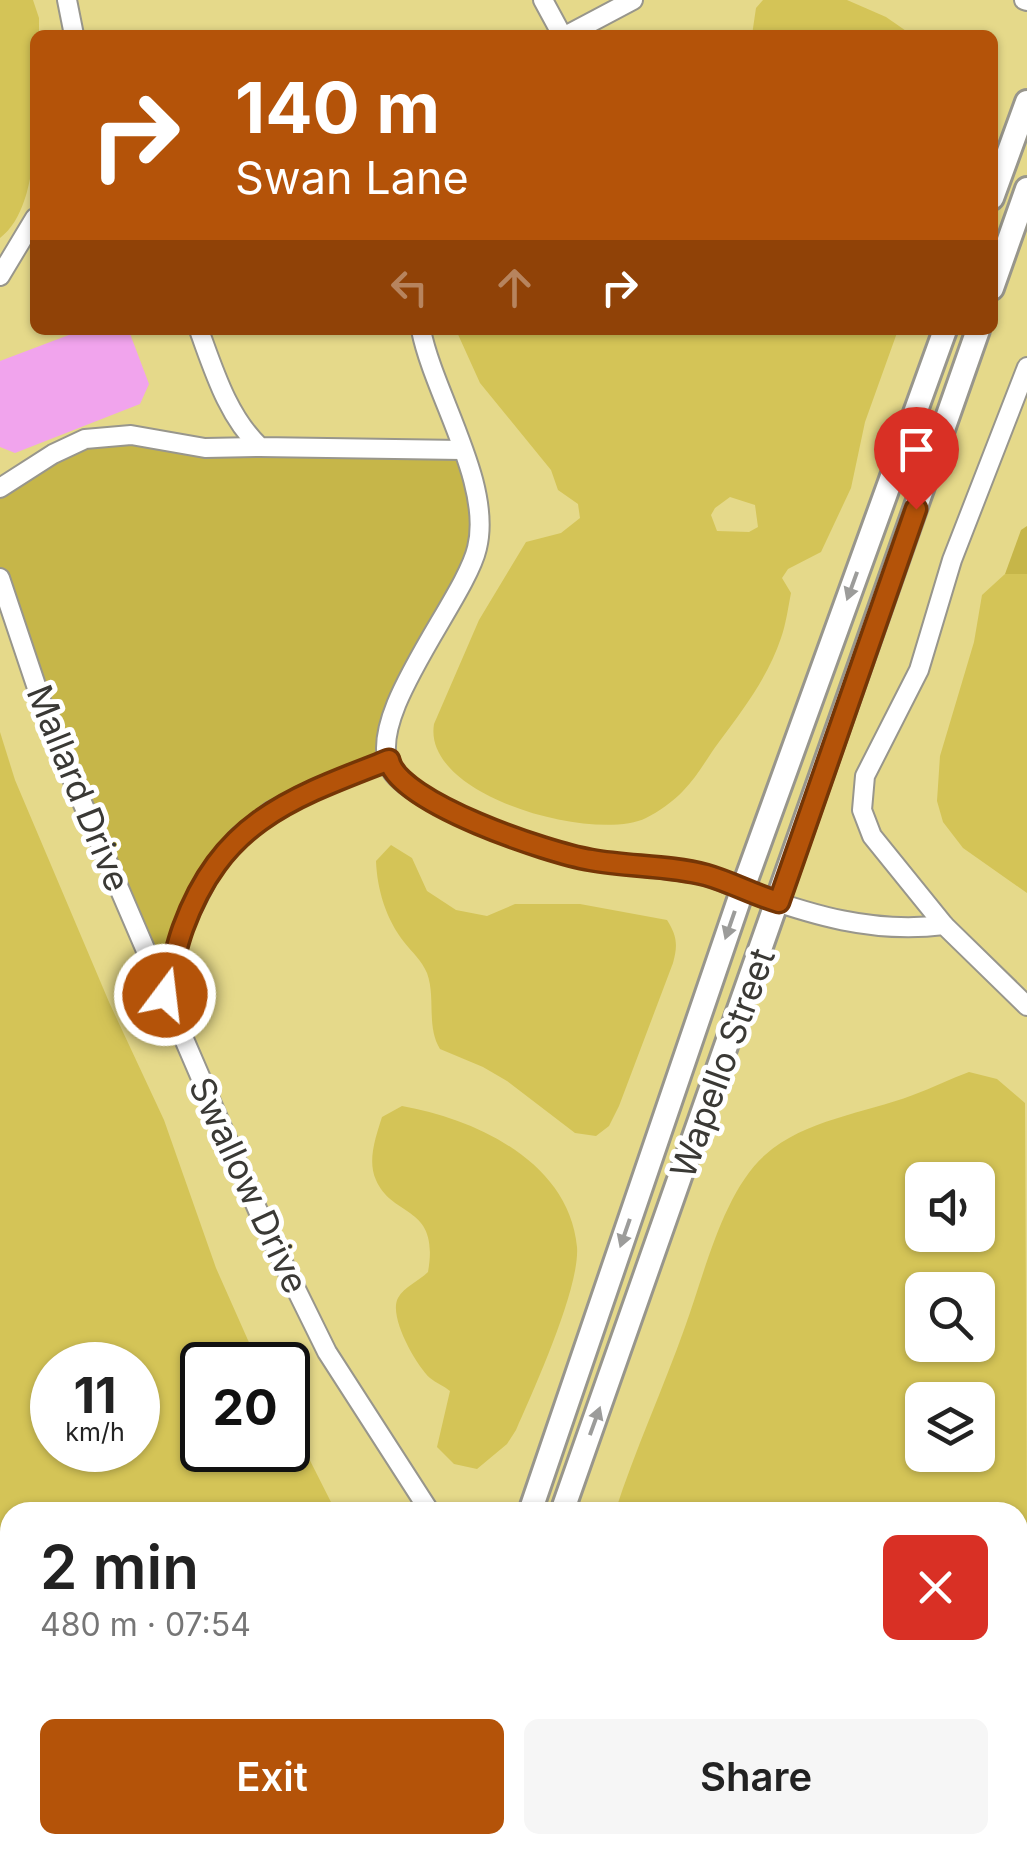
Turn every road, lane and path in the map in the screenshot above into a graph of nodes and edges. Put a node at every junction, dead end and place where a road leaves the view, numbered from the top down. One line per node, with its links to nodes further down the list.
1 (66, 0): 4 (lane)
2 (543, 0): 5 (lane)
3 (633, 0): 6 (lane)
4 (73, 30)
5 (561, 30)
6 (574, 30)
7 (1027, 102): 8 (main road)
8 (998, 182)
9 (1027, 189): 11 (main road)
10 (30, 226): 12 (lane)
11 (998, 271)
12 (0, 276)
13 (201, 335): 18 (lane)
14 (423, 335): 19 (lane)
15 (942, 335): 23 (main road, Wapello Street, one-way to 23)
16 (976, 335): 24 (main road, Wapello Street)
17 (1027, 366): 25 (lane)
18 (260, 447): 19 (lane); 20 (lane)
19 (462, 450): 22 (lane)
20 (0, 488)
21 (0, 578): 26 (lane, Mallard Drive)
22 (389, 760): 23 (lane); 26 (lane)
23 (742, 891): 24 (lane); 29 (main road, Wapello Street, one-way to 29)
24 (779, 902): 25 (lane); 30 (main road, Wapello Street, one-way to 24)
25 (944, 925): 27 (lane)
26 (165, 995): 28 (lane, Swallow Drive)
27 (1027, 1006)
28 (424, 1502)
29 (533, 1502)
30 (566, 1502)

